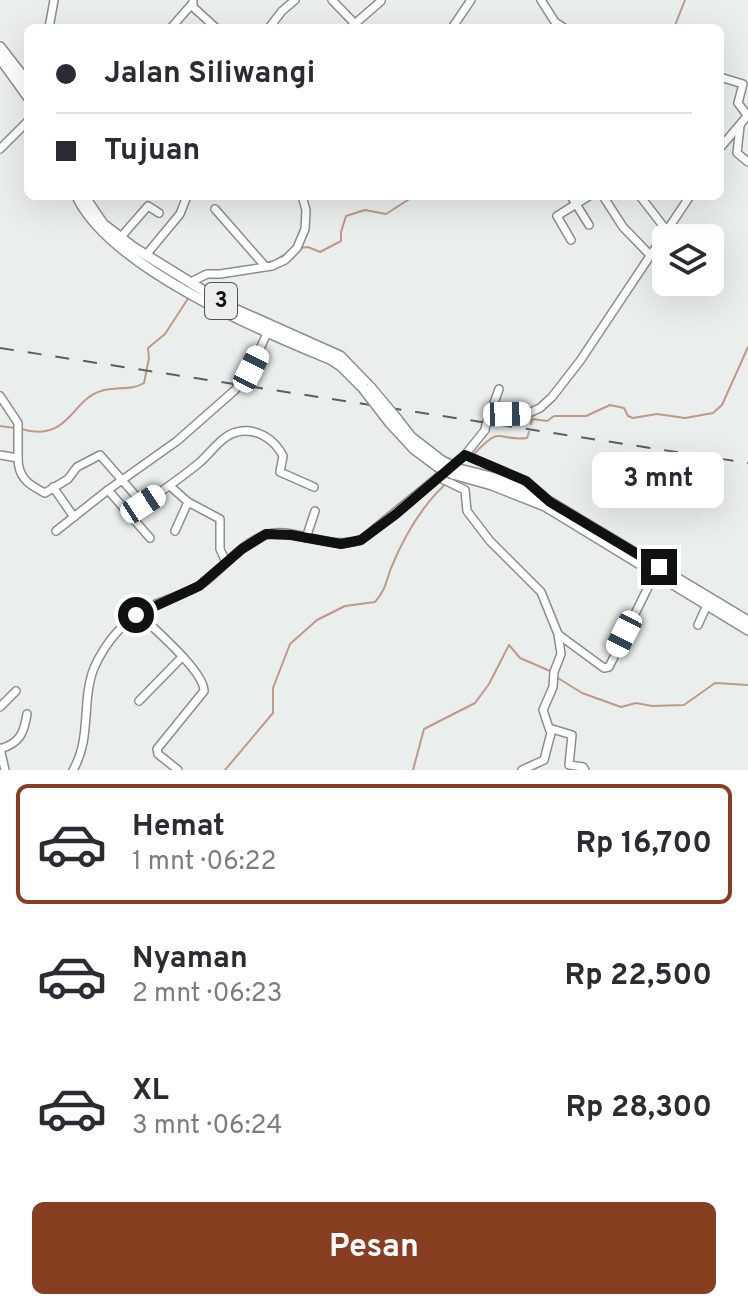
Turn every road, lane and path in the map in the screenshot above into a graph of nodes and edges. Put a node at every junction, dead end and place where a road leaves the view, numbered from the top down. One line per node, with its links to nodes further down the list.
1 (54, 0): 8 (street)
2 (295, 0): 11 (street)
3 (332, 0): 12 (street)
4 (471, 0): 14 (street)
5 (541, 0): 15 (street)
6 (381, 1): 13 (street)
7 (192, 2): 9 (street); 10 (street)
8 (50, 24)
9 (174, 24)
10 (212, 24)
11 (276, 24)
12 (353, 24)
13 (357, 24)
14 (456, 24)
15 (552, 24)
16 (0, 47): 18 (main road)
17 (0, 58): 21 (main road)
18 (24, 78)
19 (724, 78): 20 (street)
20 (745, 81): 22 (street)
21 (24, 91)
22 (747, 115): 24 (street)
23 (24, 125): 26 (street)
24 (742, 127): 25 (street); 27 (street)
25 (724, 144)
26 (0, 149)
27 (748, 162)
28 (80, 200): 50 (main road, 3)
29 (87, 200): 43 (main road, 3)
30 (185, 200): 46 (street)
31 (303, 200): 48 (street)
32 (574, 200): 37 (street)
33 (582, 200): 37 (street)
34 (606, 200): 47 (street)
35 (643, 200): 40 (street)
36 (685, 200): 41 (street)
37 (576, 204): 42 (street); 44 (street)
38 (215, 209): 48 (street)
39 (159, 213): 43 (street)
40 (662, 224)
41 (671, 224)
42 (589, 225)
43 (120, 238): 46 (main road, 3)
44 (571, 240)
45 (652, 252): 47 (street)
46 (146, 255): 49 (main road, 3)
47 (650, 255): 54 (street)
48 (265, 266): 49 (street)
49 (191, 282): 51 (main road, 3)
50 (267, 333): 51 (main road, 3); 60 (street)
51 (367, 388): 58 (main road, 3, bridge)
52 (499, 389): 54 (street)
53 (0, 396): 57 (street)
54 (490, 414): 56 (street)
55 (0, 455): 57 (street)
56 (465, 455): 58 (street); 66 (street)
57 (18, 458): 62 (street)
58 (439, 468): 59 (main road, 3, bridge); 59 (street); 74 (street)
59 (452, 477): 66 (main road, 3); 76 (main road, 3); 82 (street)
60 (123, 479): 62 (street); 64 (street); 67 (street)
61 (170, 486): 63 (street); 65 (street); 67 (street)
62 (53, 487): 70 (street)
63 (314, 487)
64 (108, 490): 69 (street); 70 (street)
65 (188, 502): 72 (street); 75 (street)
66 (550, 502): 79 (main road, 3)
67 (143, 504): 69 (street)
68 (315, 511): 74 (street)
69 (130, 515): 73 (street)
70 (74, 517): 71 (street)
71 (56, 531)
72 (175, 531)
73 (150, 538)
74 (306, 538): 75 (street)
75 (226, 562): 78 (street)
76 (655, 573): 77 (main road, 3); 82 (street)
77 (707, 605): 80 (street); 81 (main road, 3)
78 (138, 613): 83 (street); 91 (street)
79 (748, 621)
80 (698, 625)
81 (748, 630)
82 (558, 634): 88 (street)
83 (182, 657): 85 (street); 92 (street)
84 (16, 691): 86 (street)
85 (139, 701)
86 (0, 707)
87 (27, 714): 89 (street)
88 (549, 728): 93 (street); 94 (street)
89 (0, 749): 90 (street)
90 (5, 770)
91 (73, 770)
92 (178, 770)
93 (522, 770)
94 (585, 770)

